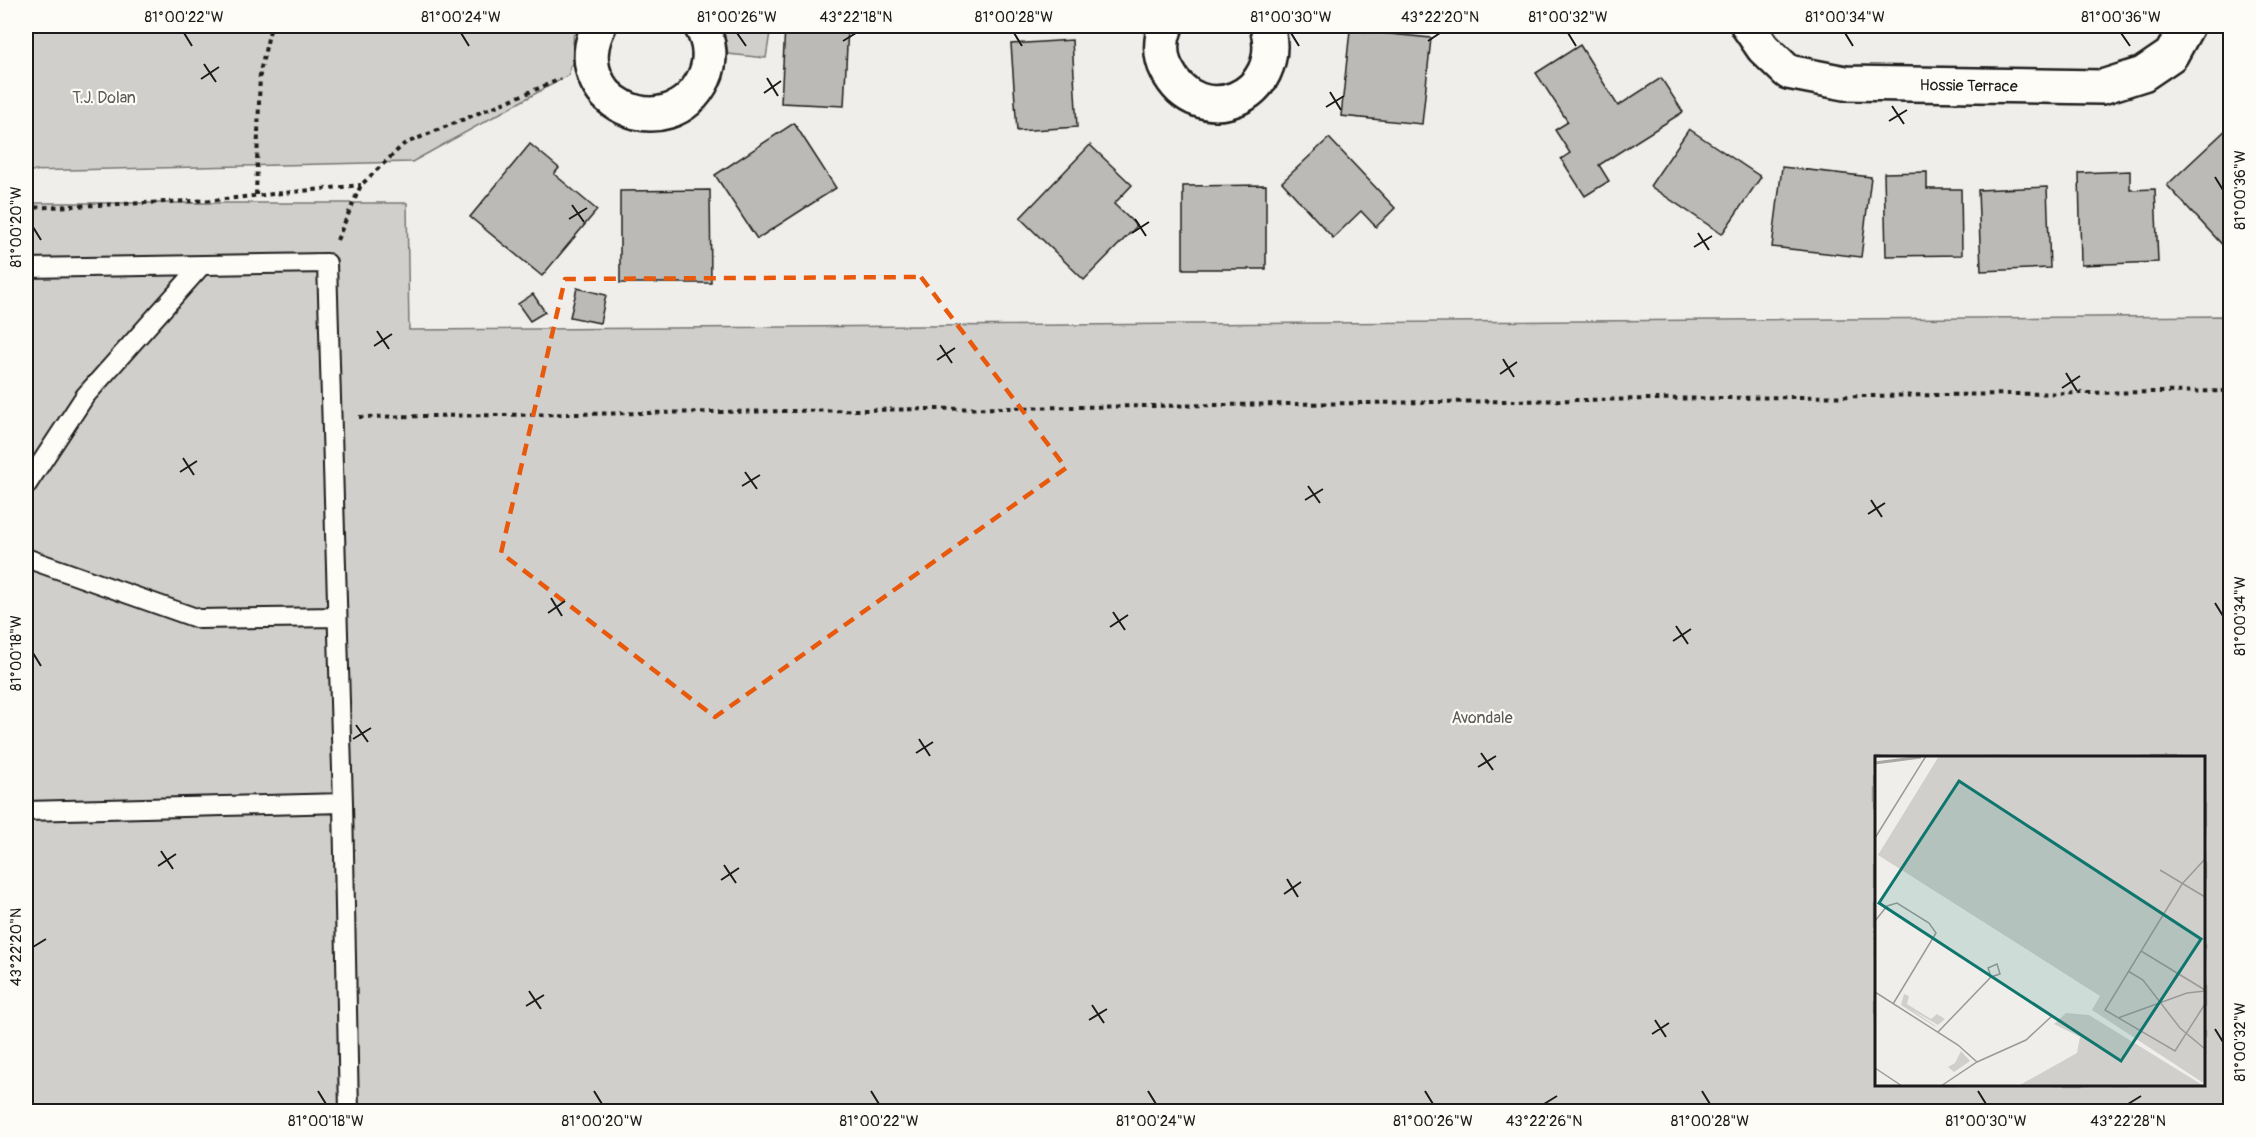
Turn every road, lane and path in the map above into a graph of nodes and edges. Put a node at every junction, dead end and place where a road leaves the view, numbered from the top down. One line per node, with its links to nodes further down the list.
1 (271, 26): 10 (path)
2 (598, 26): 8 (street)
3 (701, 26): 8 (street)
4 (1166, 26): 5 (street)
5 (1267, 26)
6 (1748, 26): 7 (street, Hossie Terrace)
7 (2187, 26)
8 (591, 66): 9 (path)
9 (361, 185): 10 (path); 12 (path)
10 (256, 195): 11 (path)
11 (26, 208)
12 (327, 262): 13 (lane); 16 (lane)
13 (201, 266): 14 (lane); 17 (lane)
14 (26, 268)
15 (2230, 391): 16 (path)
16 (331, 417): 19 (lane)
17 (26, 486)
18 (26, 558): 19 (lane)
19 (338, 616): 20 (lane)
20 (343, 803): 21 (lane); 24 (lane)
21 (26, 811)
22 (26, 1110): 23 (path)
23 (102, 1112)
24 (349, 1112)

